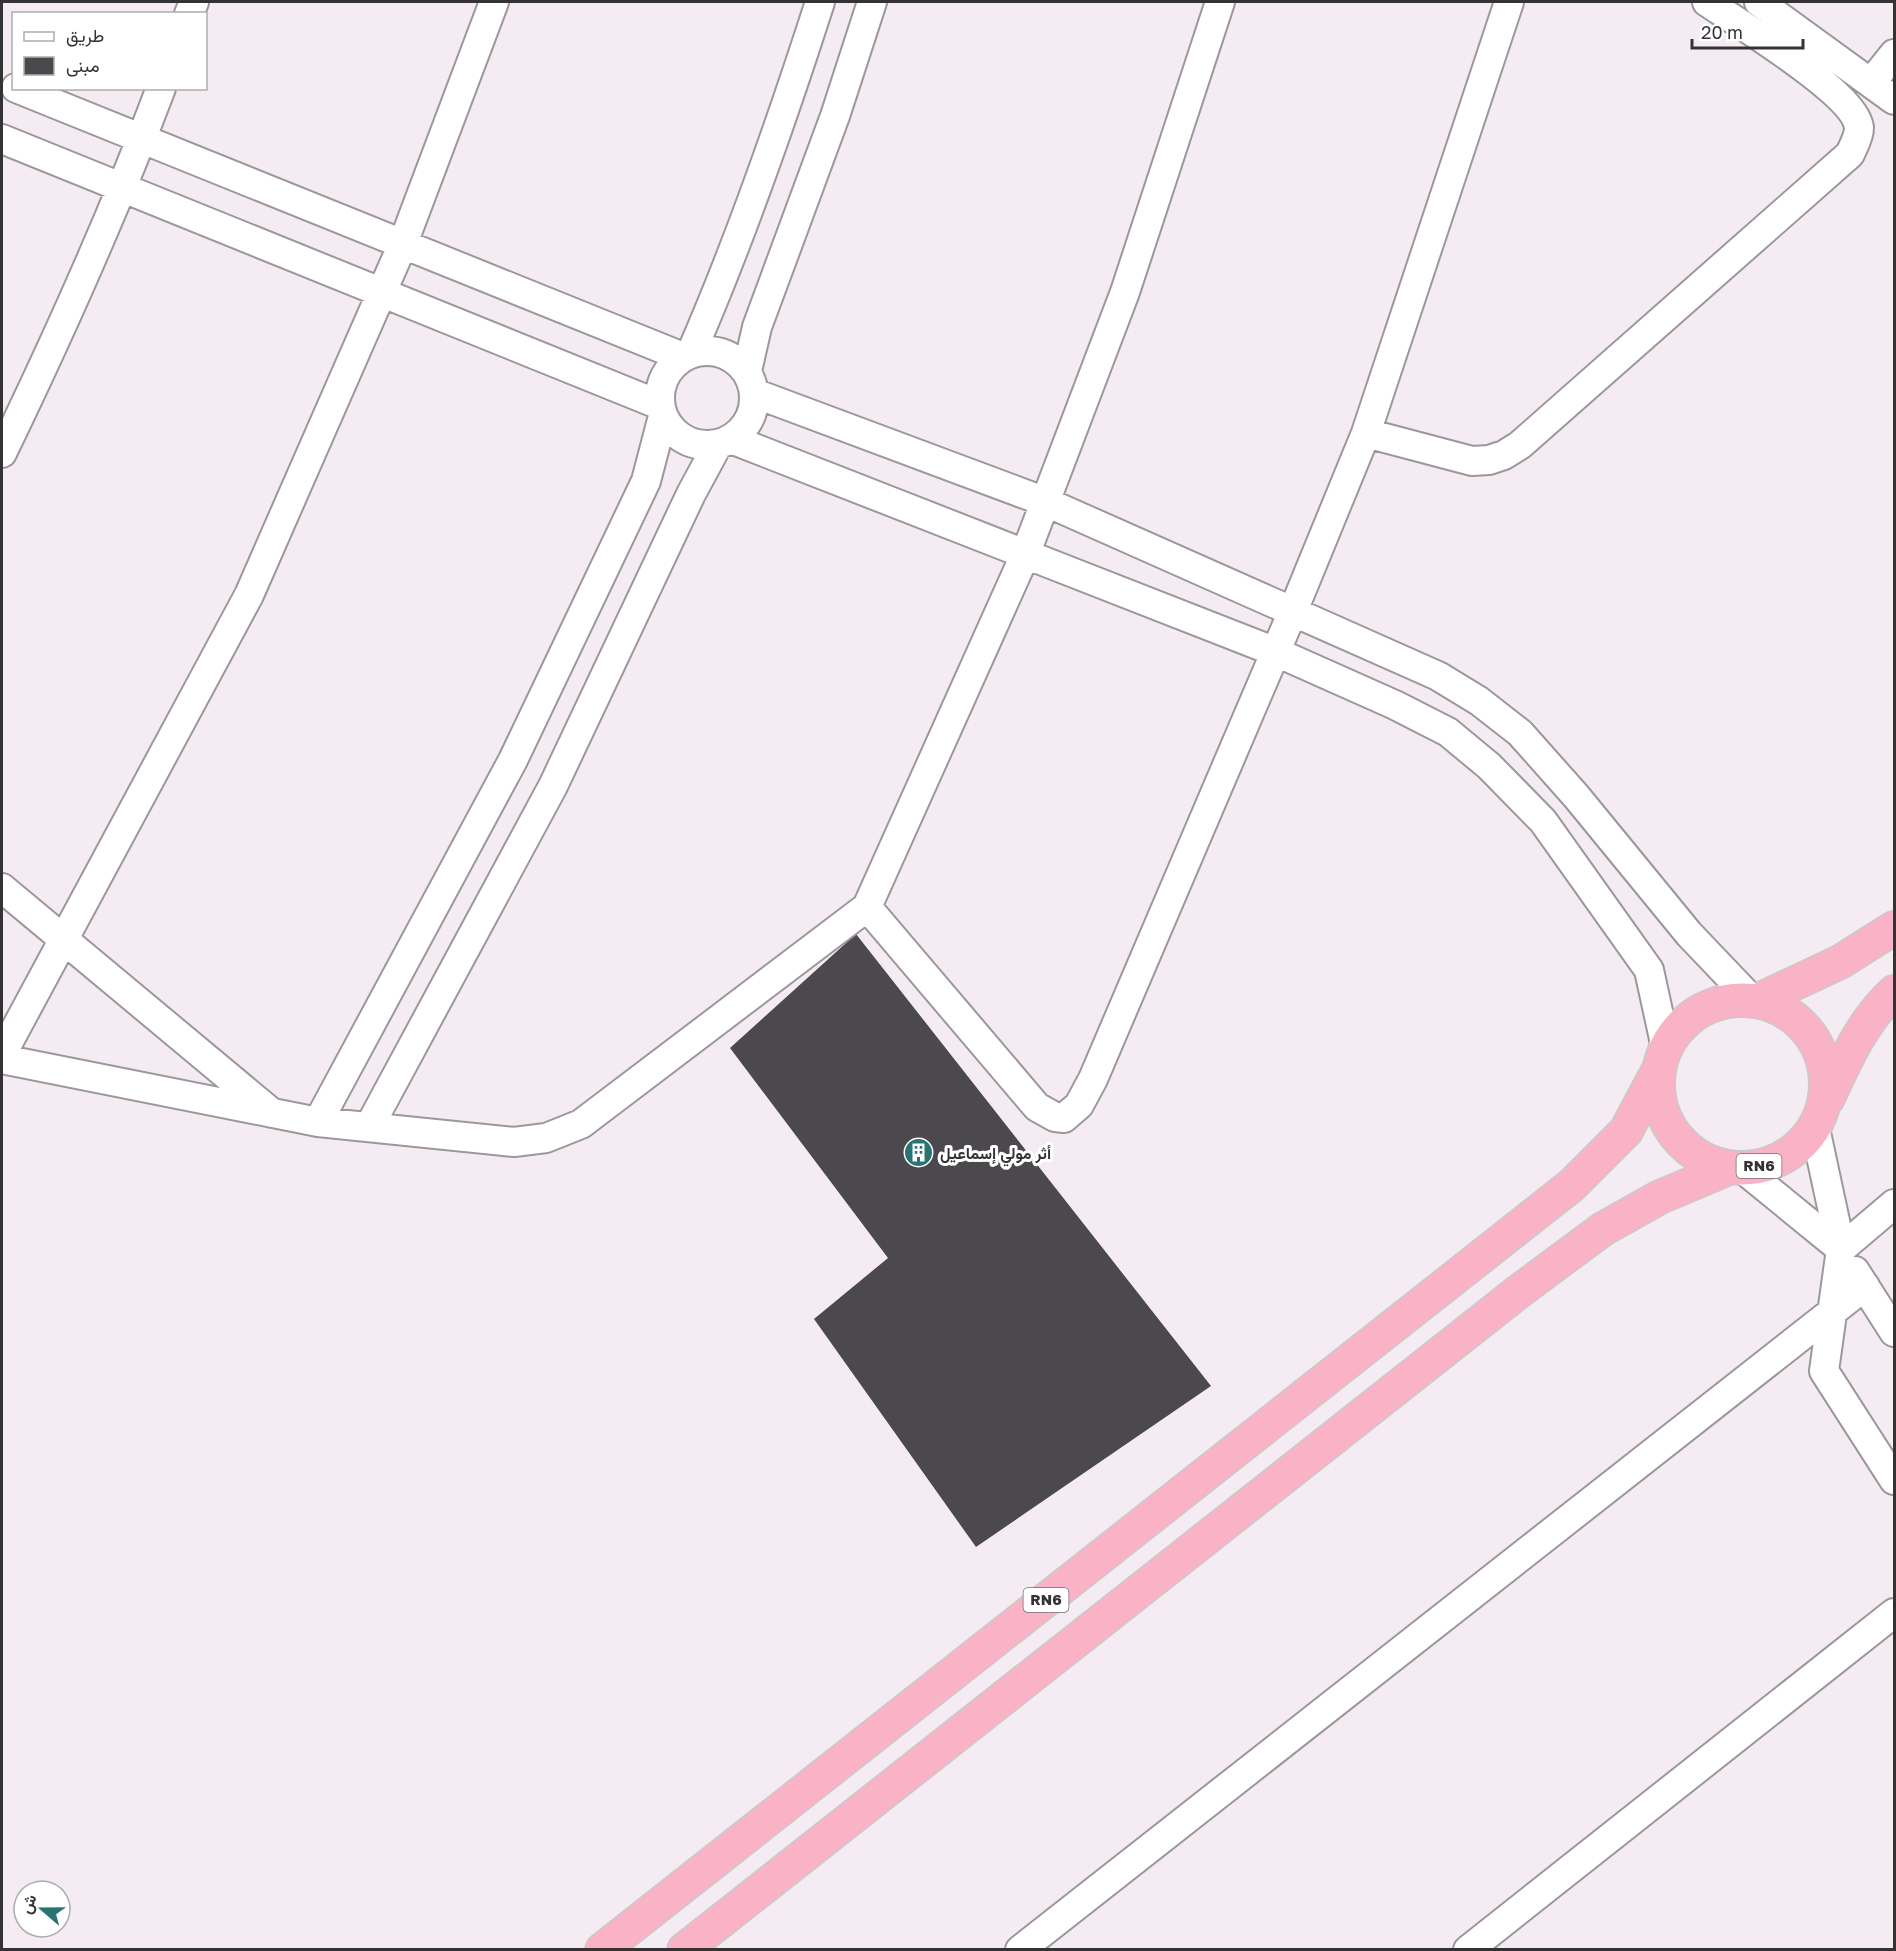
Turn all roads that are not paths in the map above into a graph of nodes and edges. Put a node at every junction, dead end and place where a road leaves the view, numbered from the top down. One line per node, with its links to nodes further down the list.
1 (494, 2): 16 (street)
2 (820, 2): 18 (street)
3 (872, 2): 19 (street)
4 (1220, 2): 24 (street)
5 (1509, 2): 21 (street)
6 (1707, 2): 21 (street)
7 (1759, 2): 9 (street)
8 (1894, 54): 9 (street)
9 (1871, 83): 12 (street)
10 (20, 90): 14 (street)
11 (160, 90): 14 (street)
12 (1894, 100)
13 (2, 139): 15 (street)
14 (142, 141): 15 (street); 16 (street)
15 (123, 188): 17 (street); 23 (street)
16 (402, 246): 17 (street); 18 (street)
17 (381, 294): 20 (street); 33 (street)
18 (687, 355): 19 (street); 20 (street)
19 (750, 382): 22 (street); 24 (street)
20 (662, 411): 22 (street); 41 (street)
21 (1366, 433): 26 (street)
22 (725, 441): 25 (street); 42 (street)
23 (2, 453)
24 (1046, 502): 25 (street); 26 (street)
25 (1025, 555): 27 (street); 31 (street)
26 (1293, 611): 27 (street); 28 (street)
27 (1276, 652): 29 (street); 31 (street)
28 (1520, 733): 29 (street); 35 (street)
29 (1490, 766): 37 (street)
30 (2, 888): 33 (street)
31 (867, 907): 42 (street)
32 (1894, 928): 35 (highway, RN6)
33 (63, 937): 36 (street); 39 (street)
34 (1894, 993): 40 (highway, RN6)
35 (1755, 1000): 37 (highway, RN6); 40 (highway, RN6)
36 (2, 1054)
37 (1663, 1058): 43 (highway, RN6); 51 (highway, RN6)
38 (2, 1059): 39 (street)
39 (273, 1115): 41 (street)
40 (1820, 1117): 43 (highway, RN6); 45 (street)
41 (318, 1122): 42 (street)
42 (369, 1127)
43 (1736, 1169): 45 (street); 52 (highway, RN6)
44 (1894, 1204): 45 (street)
45 (1841, 1249): 46 (street); 47 (street)
46 (1865, 1286): 47 (street); 48 (street)
47 (1833, 1310): 49 (street); 53 (street)
48 (1894, 1332)
49 (1894, 1480)
50 (1894, 1613): 54 (street)
51 (602, 1950)
52 (684, 1950)
53 (1020, 1950)
54 (1468, 1950)

